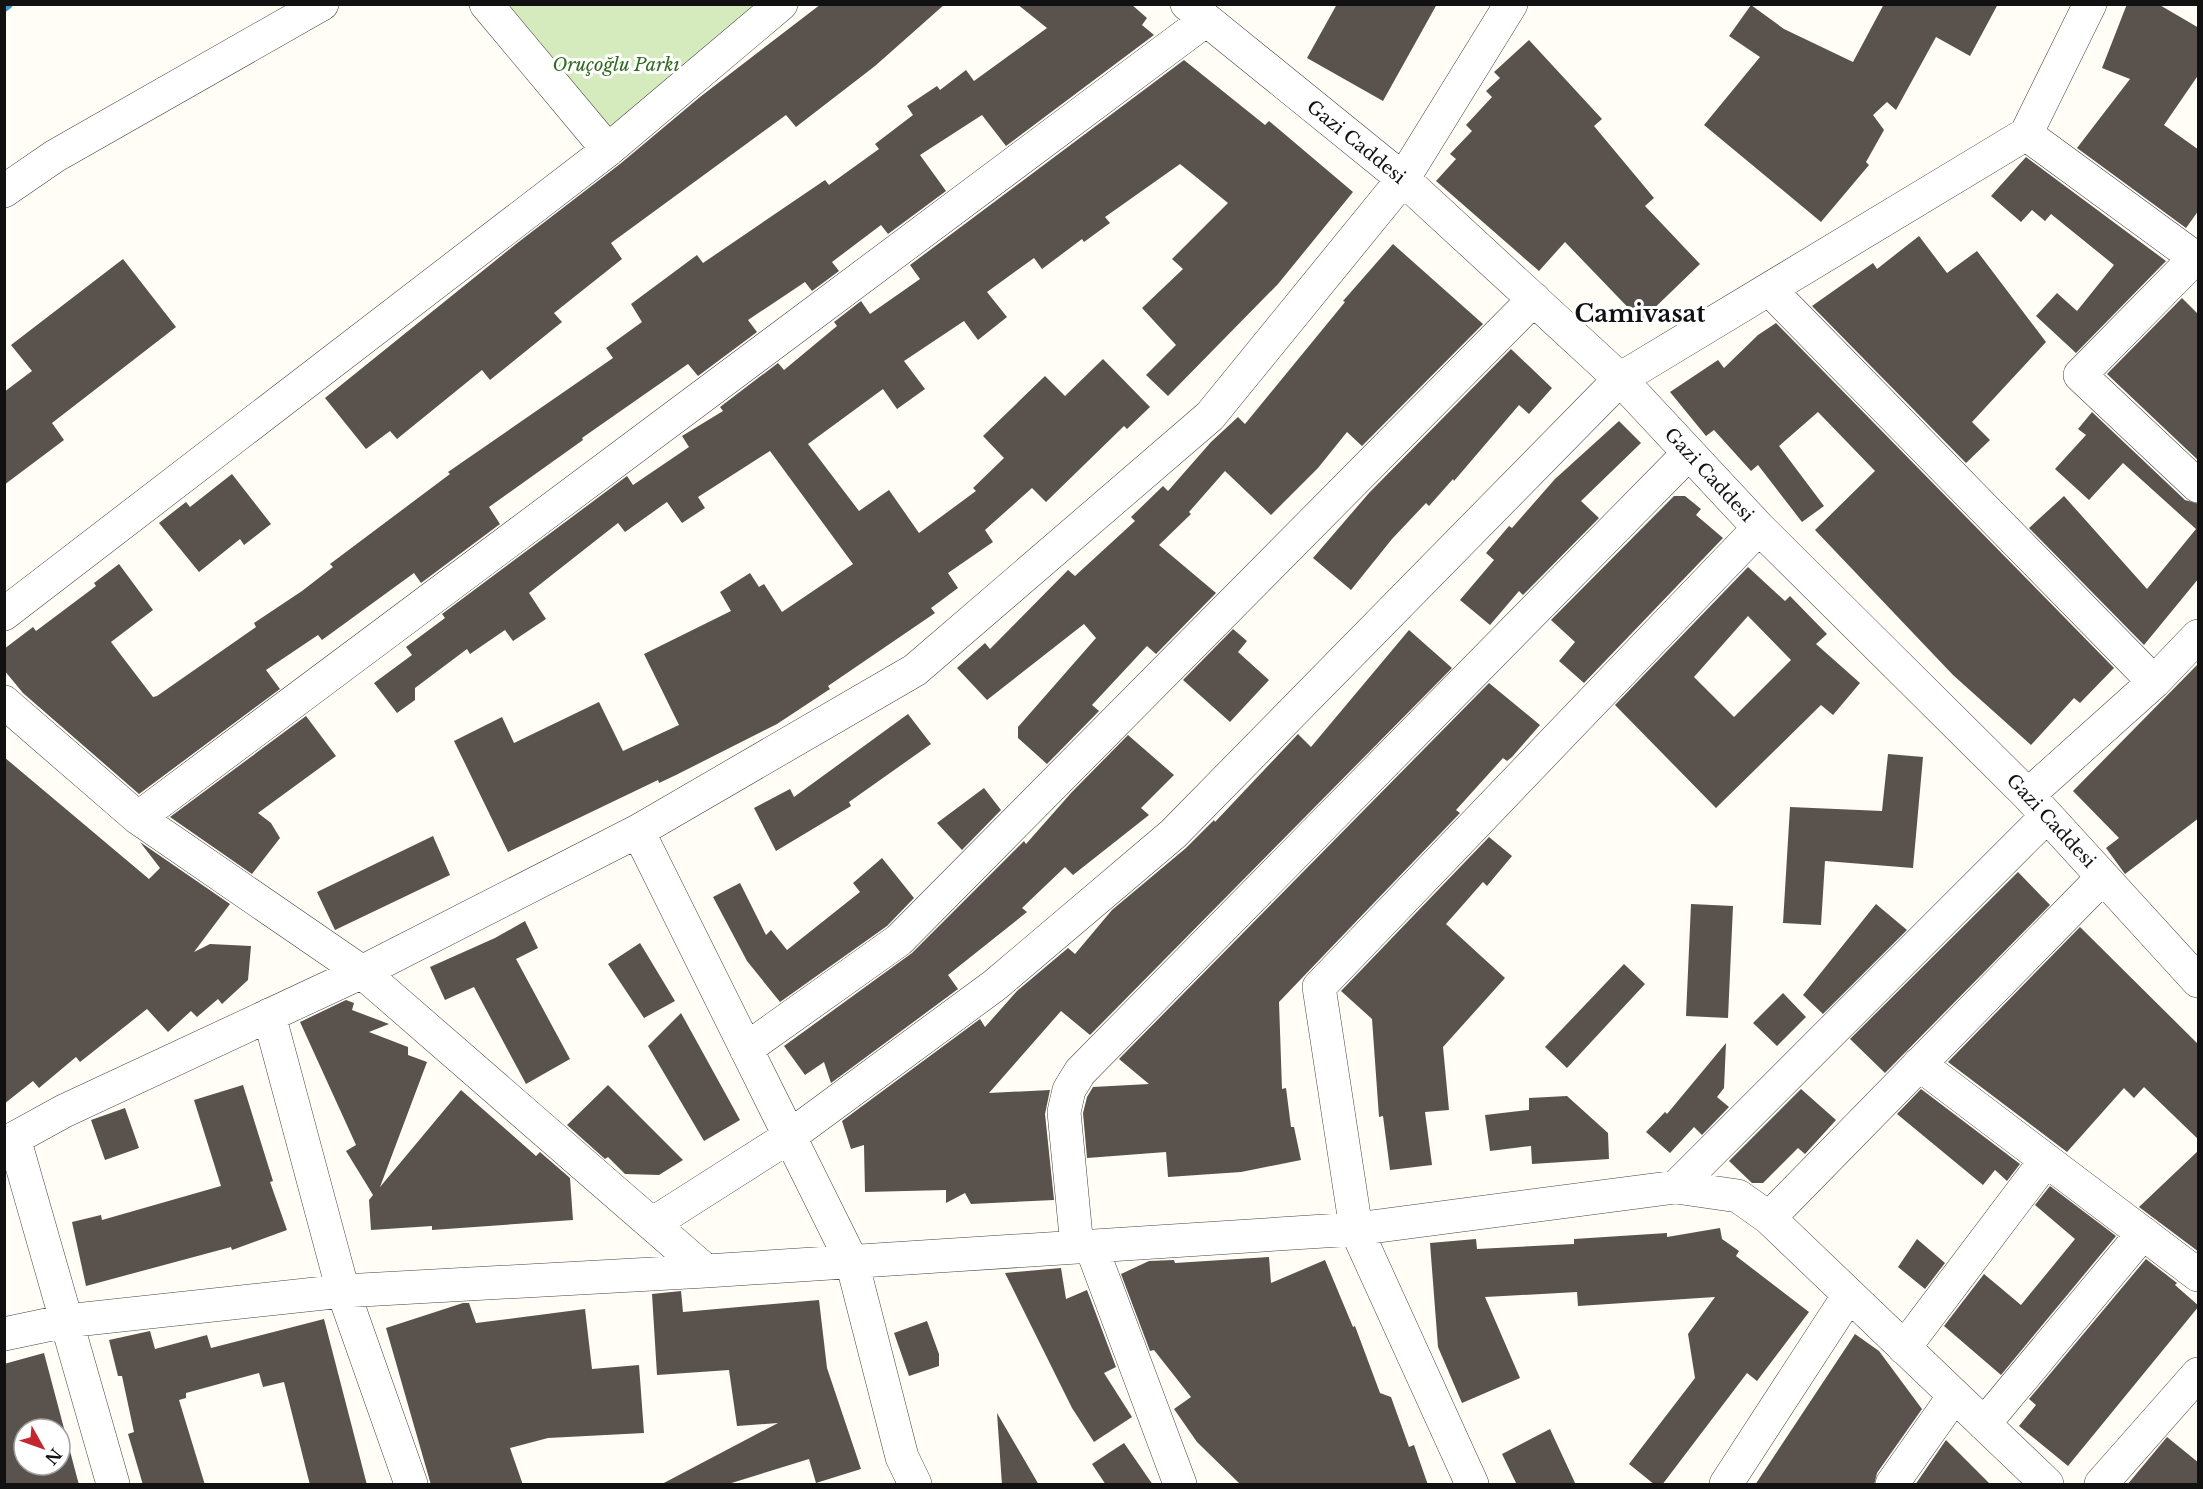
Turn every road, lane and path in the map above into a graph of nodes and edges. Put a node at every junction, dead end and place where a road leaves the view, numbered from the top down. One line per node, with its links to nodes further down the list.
1 (321, 4): 10 (street)
2 (486, 4): 8 (street)
3 (782, 4): 8 (street)
4 (1511, 4): 9 (street)
5 (2090, 4): 7 (street)
6 (1196, 12): 9 (street, Gazi Caddesi); 23 (street)
7 (2026, 134): 11 (street); 12 (street)
8 (608, 150): 18 (street)
9 (1403, 179): 13 (street, Gazi Caddesi); 24 (street)
10 (4, 191)
11 (2197, 259): 16 (street)
12 (1769, 289): 14 (street); 20 (street)
13 (1534, 299): 14 (street, Gazi Caddesi); 29 (street)
14 (1620, 379): 15 (street, Gazi Caddesi); 31 (street)
15 (1689, 453): 17 (street, Gazi Caddesi); 39 (street)
16 (2199, 486)
17 (1759, 528): 22 (street, Gazi Caddesi); 37 (street)
18 (4, 614)
19 (2199, 636): 20 (street)
20 (2154, 682): 22 (street)
21 (4, 702): 23 (street)
22 (2038, 806): 25 (street, Gazi Caddesi); 34 (street)
23 (138, 818): 26 (street)
24 (638, 831): 26 (street); 29 (street)
25 (2103, 878): 27 (street, Gazi Caddesi); 30 (street)
26 (362, 972): 28 (street); 36 (street)
27 (2199, 981)
28 (269, 1015): 32 (street); 43 (street)
29 (746, 1049): 31 (street)
30 (1919, 1064): 33 (street); 35 (street)
31 (790, 1136): 36 (street); 40 (street)
32 (10, 1141): 45 (street)
33 (2046, 1160): 38 (street); 47 (street)
34 (1676, 1187): 35 (street); 37 (street)
35 (1769, 1218): 44 (street)
36 (652, 1224): 41 (street)
37 (1356, 1229): 39 (street); 56 (street)
38 (2143, 1233): 42 (street); 50 (street)
39 (1084, 1247): 40 (street); 55 (street)
40 (852, 1262): 41 (street); 51 (street)
41 (706, 1271): 43 (street)
42 (2199, 1275)
43 (343, 1291): 45 (street); 53 (street)
44 (1849, 1294): 47 (street); 57 (street)
45 (66, 1321): 46 (street); 52 (street)
46 (4, 1334)
47 (1904, 1348): 49 (street)
48 (2199, 1374): 60 (street)
49 (1954, 1396): 50 (street); 58 (street)
50 (1984, 1424): 59 (street)
51 (908, 1471): 54 (street)
52 (113, 1485)
53 (411, 1485)
54 (939, 1485)
55 (1180, 1485)
56 (1472, 1485)
57 (1726, 1485)
58 (1892, 1485)
59 (2047, 1485)
60 (2101, 1485)

